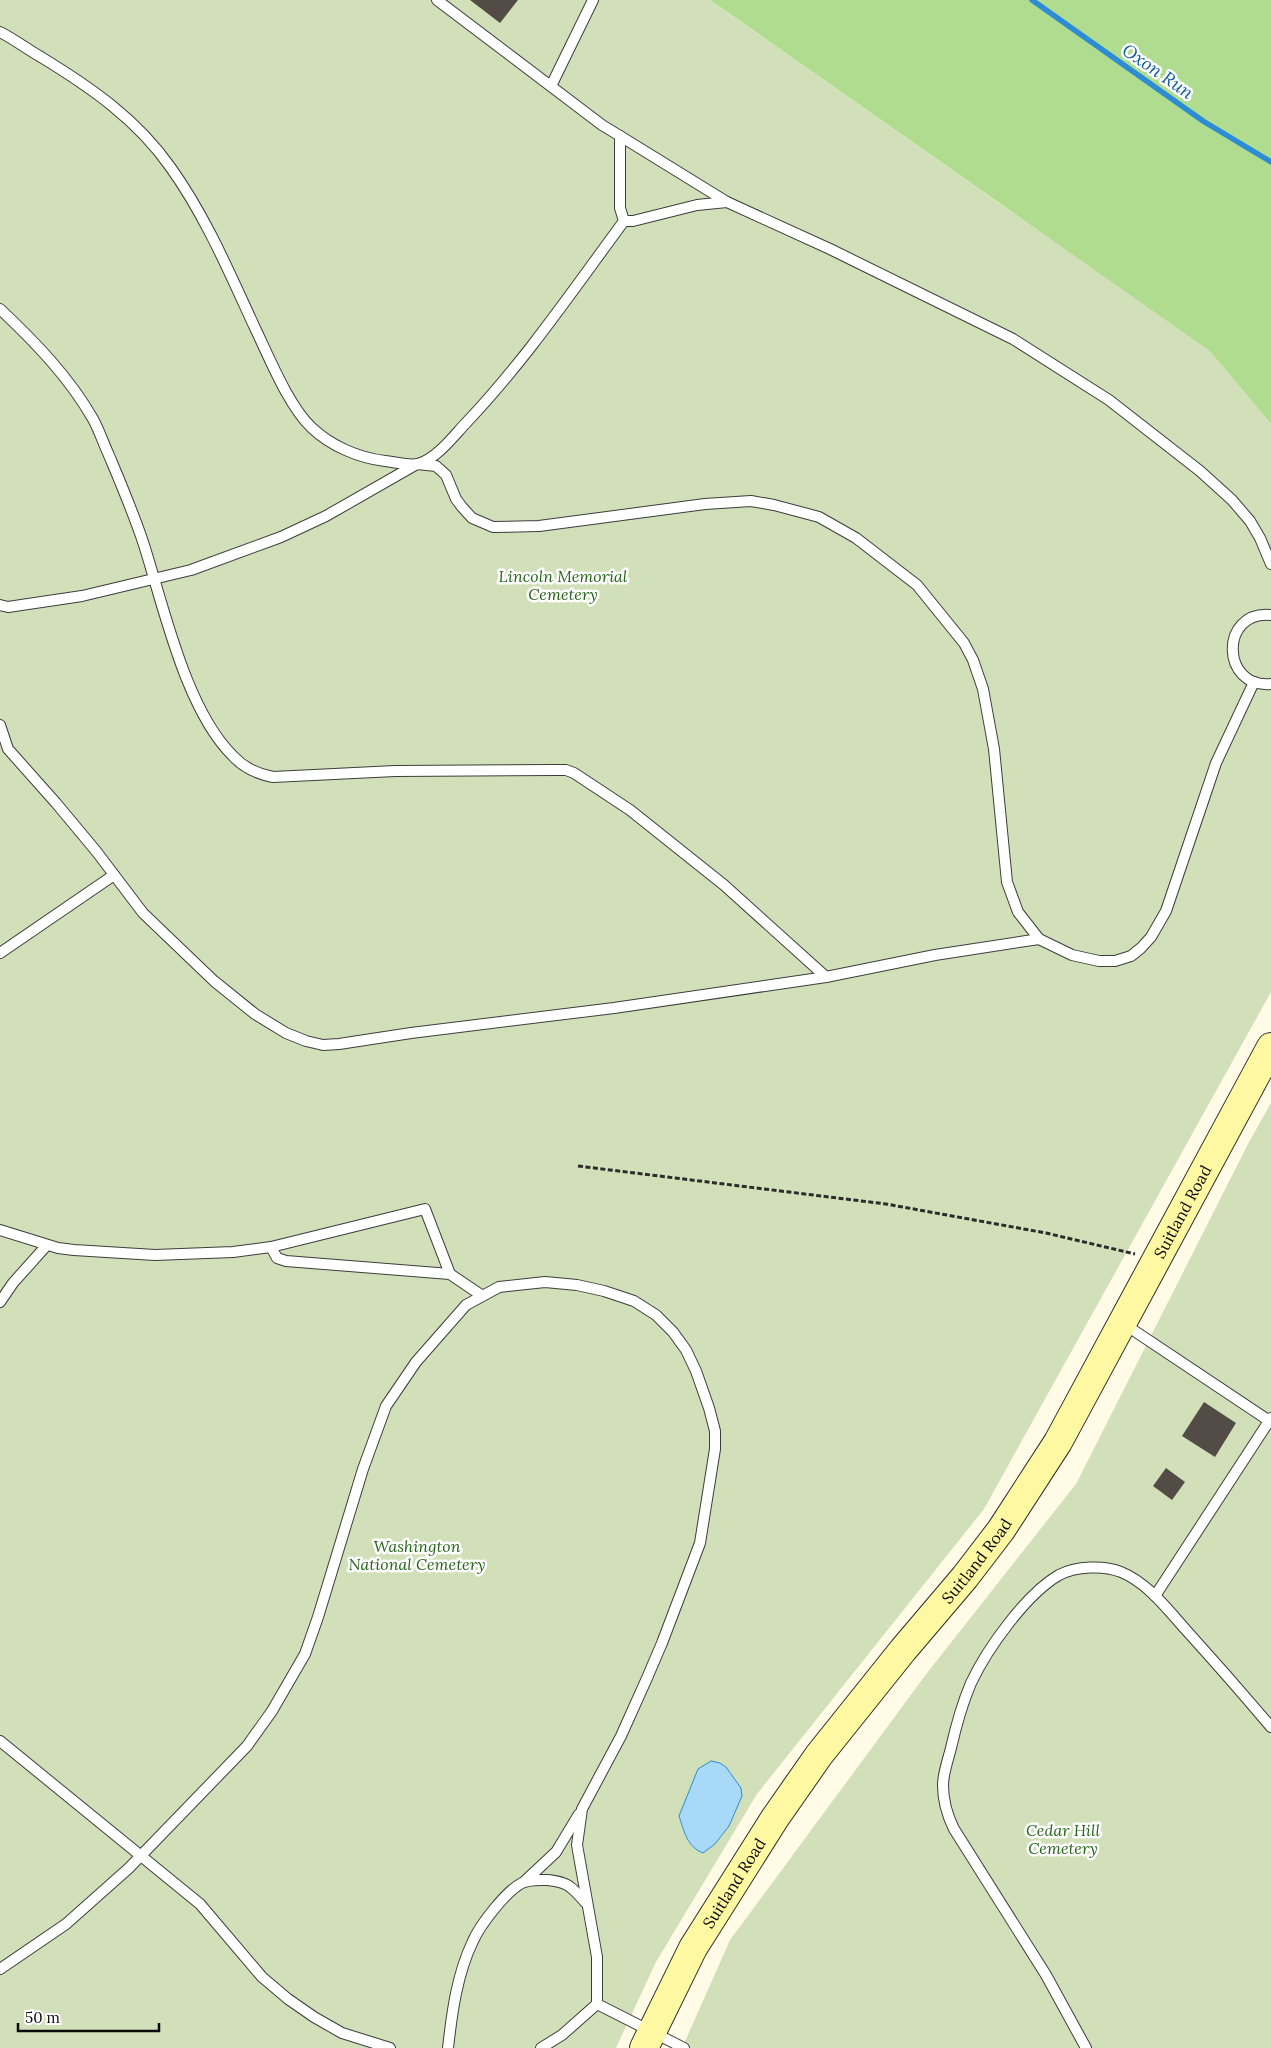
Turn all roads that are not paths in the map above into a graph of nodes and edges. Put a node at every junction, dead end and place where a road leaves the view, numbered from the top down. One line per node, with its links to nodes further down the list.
1 (437, 0): 4 (lane)
2 (593, 0): 4 (lane)
3 (0, 32): 9 (lane)
4 (551, 86): 5 (lane)
5 (620, 136): 6 (lane); 7 (lane)
6 (727, 202): 7 (lane); 10 (lane)
7 (624, 221): 9 (lane)
8 (0, 309): 11 (lane)
9 (417, 464): 11 (lane); 19 (lane)
10 (1271, 564)
11 (154, 579): 12 (lane); 21 (lane)
12 (3, 608)
13 (1271, 615): 14 (lane)
14 (1254, 682): 15 (lane); 19 (lane)
15 (1271, 684)
16 (0, 724): 17 (lane)
17 (4, 751): 18 (lane)
18 (114, 875): 20 (lane); 21 (lane)
19 (1039, 938): 21 (lane)
20 (0, 952)
21 (826, 977)
22 (1271, 1047): 29 (main road, Suitland Road)
23 (0, 1230): 24 (lane)
24 (47, 1245): 25 (lane); 28 (lane)
25 (270, 1247): 26 (lane); 26 (lane)
26 (450, 1274): 27 (lane)
27 (481, 1295): 34 (lane); 35 (lane)
28 (0, 1302)
29 (1123, 1324): 30 (lane); 40 (main road, Suitland Road)
30 (1270, 1420): 31 (lane)
31 (1155, 1596): 32 (lane); 45 (lane)
32 (1271, 1727)
33 (0, 1741): 35 (lane)
34 (582, 1809): 36 (lane); 37 (lane)
35 (140, 1857): 38 (lane); 41 (lane)
36 (524, 1882): 37 (lane); 42 (lane)
37 (586, 1904): 39 (lane)
38 (0, 1969)
39 (597, 2004): 40 (lane); 43 (lane)
40 (648, 2040): 44 (lane)
41 (390, 2048)
42 (448, 2048)
43 (541, 2048)
44 (684, 2048)
45 (1086, 2048)

